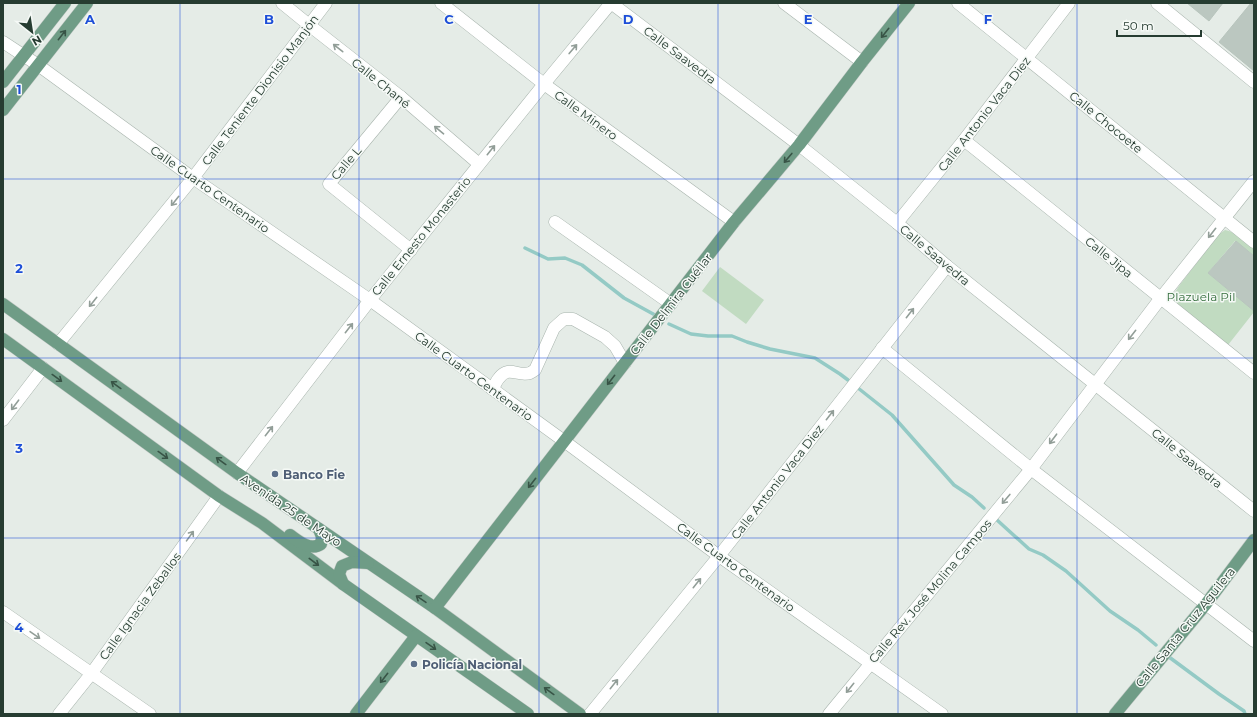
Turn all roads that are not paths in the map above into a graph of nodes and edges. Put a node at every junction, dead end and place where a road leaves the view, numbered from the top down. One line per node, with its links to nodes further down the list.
1 (65, 3): 14 (main road)
2 (87, 3): 17 (main road, one-way to 2)
3 (282, 3): 12 (street, Calle Chané)
4 (326, 3): 12 (street, Calle Teniente Dionisio Manjón)
5 (441, 3): 20 (street, Calle Minero)
6 (611, 3): 20 (street, Calle Ernesto Monasterio, one-way to 6); 24 (street, Calle Saavedra)
7 (784, 3): 16 (street)
8 (909, 3): 16 (main road, Calle Delmira Cuéllar, one-way to 16)
9 (958, 3): 15 (street, Calle Chocoete)
10 (1070, 3): 15 (street, Calle Antonio Vaca Diez)
11 (1157, 3): 19 (street)
12 (309, 25): 21 (street, Calle Chané, one-way to 12); 26 (street, Calle Teniente Dionisio Manjón)
13 (3, 42): 14 (street, Calle Cuarto Centenario)
14 (23, 56): 17 (street, Calle Cuarto Centenario); 18 (main road)
15 (1027, 58): 23 (street, Calle Antonio Vaca Diez); 28 (street, Calle Chocoete)
16 (862, 62): 24 (main road, Calle Delmira Cuéllar)
17 (38, 65): 22 (main road); 26 (street, Calle Cuarto Centenario)
18 (3, 82)
19 (1254, 82)
20 (544, 84): 25 (street, Calle Ernesto Monasterio, one-way to 20); 30 (street, Calle Minero)
21 (401, 98): 25 (street, Calle Chané, one-way to 21); 33 (street, Calle L)
22 (3, 110)
23 (964, 140): 31 (street, Calle Antonio Vaca Diez); 35 (street, Calle Jipa)
24 (799, 145): 30 (main road, Calle Delmira Cuéllar, one-way to 30); 31 (street, Calle Saavedra)
25 (479, 164): 33 (street, Calle Ernesto Monasterio)
26 (193, 178): 36 (street, Calle Cuarto Centenario); 42 (street, Calle Teniente Dionisio Manjón, one-way to 42)
27 (1254, 181): 28 (street, Calle Rev. José Molina Campos)
28 (1224, 218): 32 (street, Calle Chocoete); 35 (street, Calle Rev. José Molina Campos, one-way to 35)
29 (555, 222): 38 (street)
30 (734, 222): 38 (main road, Calle Delmira Cuéllar)
31 (897, 223): 34 (street, Calle Saavedra)
32 (1254, 242)
33 (411, 250): 36 (street, Calle Ernesto Monasterio)
34 (947, 266): 43 (street, Calle Antonio Vaca Diez, one-way to 34); 47 (street, Calle Saavedra)
35 (1160, 299): 46 (street, Calle Jipa); 47 (street, Calle Rev. José Molina Campos, one-way to 47)
36 (370, 300): 48 (street, Calle Cuarto Centenario); 52 (street, Calle Ernesto Monasterio, one-way to 36)
37 (3, 304): 40 (main road, Avenida 25 de Mayo)
38 (671, 304): 44 (main road, Calle Delmira Cuéllar)
39 (3, 312): 40 (main road)
40 (34, 327): 42 (main road, Avenida 25 de Mayo)
41 (3, 339): 45 (main road)
42 (58, 344): 52 (main road, Avenida 25 de Mayo, one-way to 42)
43 (882, 348): 51 (street); 58 (street, Calle Antonio Vaca Diez, one-way to 43)
44 (625, 363): 48 (street); 50 (main road, Calle Delmira Cuéllar, one-way to 50)
45 (43, 368): 49 (street, one-way to 49); 53 (main road, one-way to 53)
46 (1254, 373)
47 (1094, 384): 51 (street, Calle Rev. José Molina Campos, one-way to 51); 54 (street, Calle Saavedra)
48 (492, 389): 50 (street, Calle Cuarto Centenario)
49 (3, 420)
50 (564, 441): 58 (street, Calle Cuarto Centenario); 62 (main road, Calle Delmira Cuéllar, one-way to 62)
51 (1030, 469): 61 (street); 66 (street, Calle Rev. José Molina Campos, one-way to 66)
52 (237, 473): 56 (main road, Avenida 25 de Mayo)
53 (219, 496): 55 (main road); 67 (street, Calle Ignacia Zeballos, one-way to 53)
54 (1254, 511)
55 (262, 523): 56 (main road); 60 (main road, one-way to 60)
56 (319, 529): 59 (main road, Avenida 25 de Mayo)
57 (1254, 540): 61 (main road, Calle Santa Cruz Aguilera)
58 (719, 556): 66 (street, Calle Cuarto Centenario); 73 (street, Calle Antonio Vaca Diez, one-way to 58)
59 (370, 564): 60 (main road); 62 (main road, Avenida 25 de Mayo, one-way to 59)
60 (343, 584): 64 (main road)
61 (1206, 604): 65 (street); 76 (main road, Calle Santa Cruz Aguilera)
62 (435, 608): 72 (main road, Avenida 25 de Mayo, one-way to 62)
63 (3, 612): 67 (street, one-way to 67)
64 (416, 636): 70 (main road, one-way to 70); 71 (main road, one-way to 71)
65 (1254, 641)
66 (871, 662): 74 (street, Calle Rev. José Molina Campos, one-way to 74); 75 (street, Calle Cuarto Centenario)
67 (92, 674): 68 (street, Calle Ignacia Zeballos); 69 (street)
68 (59, 714)
69 (150, 714)
70 (356, 714)
71 (528, 714)
72 (580, 714)
73 (590, 714)
74 (830, 714)
75 (942, 714)
76 (1115, 714)

